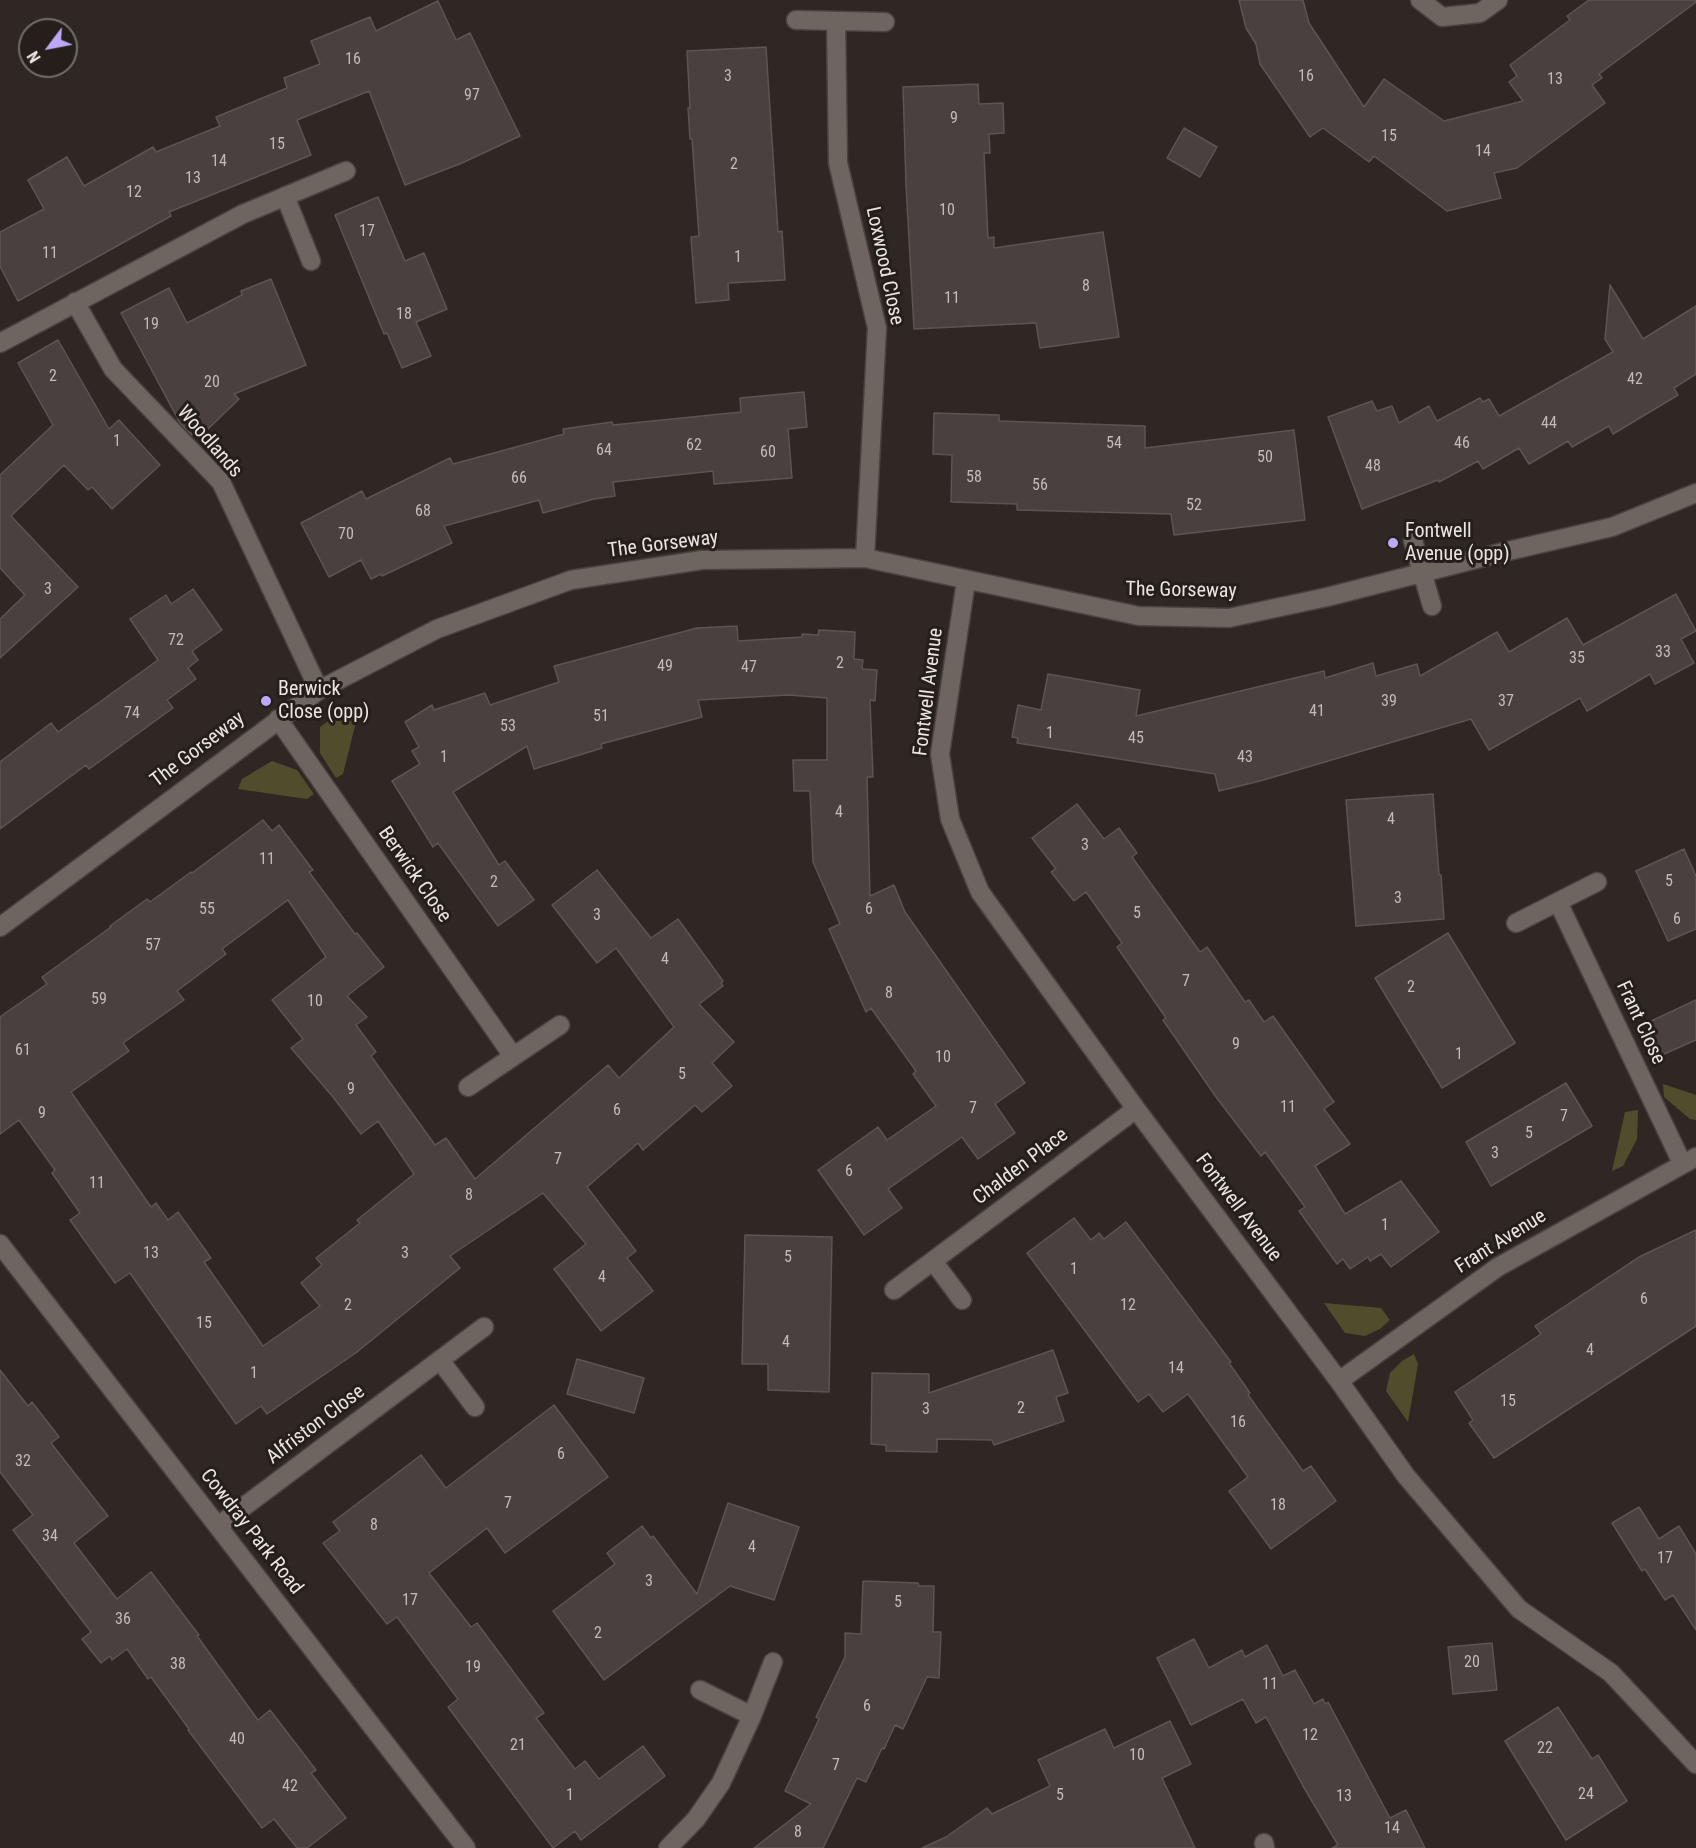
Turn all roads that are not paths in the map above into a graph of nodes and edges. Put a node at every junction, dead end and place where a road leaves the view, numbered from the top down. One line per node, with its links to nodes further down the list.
1 (1420, 0): 2 (street)
2 (1498, 0)
3 (796, 20): 4 (street)
4 (836, 21): 5 (street); 13 (street, Loxwood Close)
5 (885, 22)
6 (346, 171): 7 (street)
7 (285, 196): 8 (street); 9 (street)
8 (311, 261)
9 (75, 302): 10 (street); 17 (street, Woodlands)
10 (0, 343)
11 (1696, 492): 14 (street, The Gorseway)
12 (1413, 541): 14 (street)
13 (866, 558): 15 (street, The Gorseway); 17 (street, The Gorseway)
14 (1422, 573): 15 (street, The Gorseway); 16 (street)
15 (966, 581): 26 (street, Fontwell Avenue)
16 (1432, 606)
17 (319, 690): 18 (street, The Gorseway)
18 (278, 719): 22 (street, The Gorseway); 24 (street, Berwick Close)
19 (1597, 882): 20 (street)
20 (1558, 902): 21 (street); 27 (street, Frant Close)
21 (1516, 923)
22 (0, 927)
23 (560, 1025): 24 (street)
24 (513, 1056): 25 (street)
25 (468, 1087)
26 (1136, 1108): 29 (street, Chalden Place); 34 (street, Fontwell Avenue)
27 (1689, 1160): 34 (street, Frant Avenue)
28 (0, 1244): 36 (street, Cowdray Park Road)
29 (933, 1261): 30 (street, Chalden Place); 31 (street)
30 (894, 1290)
31 (962, 1300)
32 (484, 1327): 33 (street, Alfriston Close)
33 (440, 1360): 35 (street); 36 (street, Alfriston Close)
34 (1339, 1381): 40 (street, Fontwell Avenue)
35 (475, 1407)
36 (218, 1526): 41 (street, Cowdray Park Road)
37 (772, 1662): 39 (street)
38 (700, 1690): 39 (street)
39 (752, 1716): 42 (street)
40 (1696, 1764)
41 (466, 1848)
42 (668, 1848)

